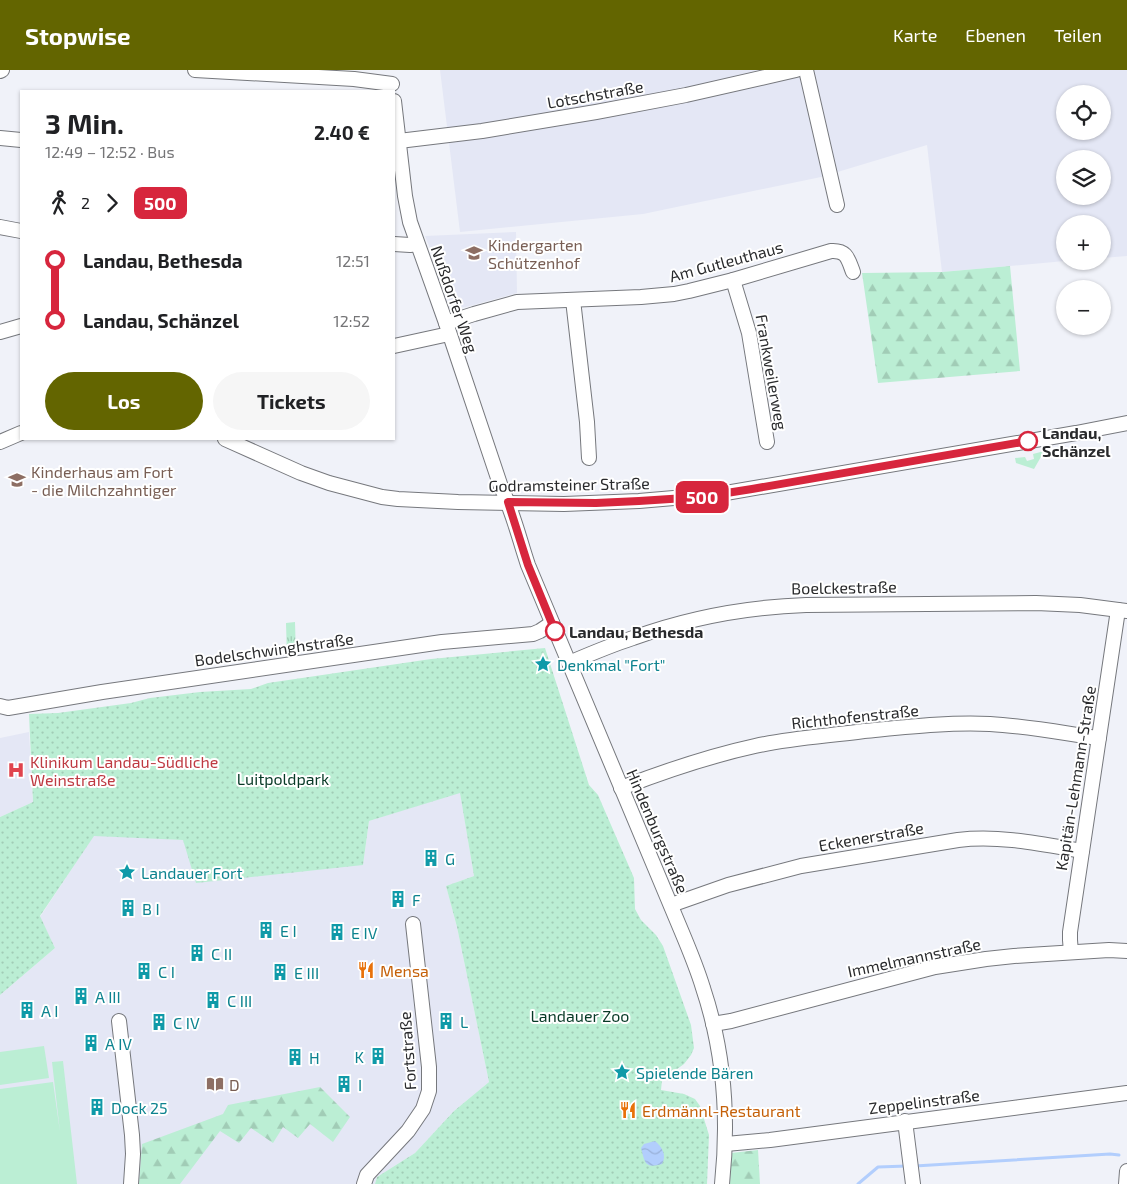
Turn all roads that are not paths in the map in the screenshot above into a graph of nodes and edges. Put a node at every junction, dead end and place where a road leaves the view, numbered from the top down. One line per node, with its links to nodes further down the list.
1 (195, 70): 4 (street)
2 (796, 70): 9 (street, Lotschstraße)
3 (806, 70): 10 (street)
4 (287, 72): 5 (street)
5 (391, 82)
6 (395, 110): 9 (street, Nußdorfer Weg)
7 (0, 138): 8 (street)
8 (20, 140)
9 (399, 141): 14 (street, Nußdorfer Weg)
10 (837, 205)
11 (0, 227): 12 (street)
12 (20, 231)
13 (395, 244): 14 (street)
14 (417, 244): 19 (street, Nußdorfer Weg)
15 (853, 272): 16 (street, Am Gutleuthaus)
16 (733, 280): 17 (street, Am Gutleuthaus); 26 (street, Frankweilerweg)
17 (573, 300): 19 (street, Am Gutleuthaus); 27 (street)
18 (20, 326): 20 (street)
19 (447, 328): 21 (street, Am Gutleuthaus); 28 (street, Nußdorfer Weg)
20 (0, 332)
21 (395, 346)
22 (1127, 423): 28 (street, Godramsteiner Straße)
23 (20, 433): 25 (street)
24 (227, 440): 28 (street, Godramsteiner Straße)
25 (0, 442)
26 (767, 442)
27 (590, 458)
28 (508, 502): 30 (street, Hindenburgstraße)
29 (1123, 610): 31 (street, Boelckestraße); 33 (street, Kapitän-Lehmann-Straße)
30 (552, 623): 31 (street, Hindenburgstraße); 32 (street, Bodelschwinghstraße)
31 (569, 663): 34 (street, Hindenburgstraße)
32 (4, 707)
33 (1099, 738): 34 (street, Richthofenstraße); 35 (street, Kapitän-Lehmann-Straße)
34 (621, 788): 36 (street, Hindenburgstraße)
35 (1082, 851): 36 (street, Eckenerstraße); 39 (street, Kapitän-Lehmann-Straße)
36 (671, 905): 41 (street, Hindenburgstraße)
37 (413, 924): 47 (street, Fortstraße)
38 (1127, 951): 39 (street, Immelmannstraße)
39 (1071, 952): 41 (street, Immelmannstraße)
40 (119, 1021): 46 (street)
41 (713, 1024): 44 (street, Hindenburgstraße)
42 (1127, 1093): 43 (street, Zeppelinstraße)
43 (904, 1121): 44 (street, Zeppelinstraße); 45 (street)
44 (726, 1144): 48 (street, Hindenburgstraße)
45 (912, 1180)
46 (131, 1184)
47 (364, 1184)
48 (722, 1184)

